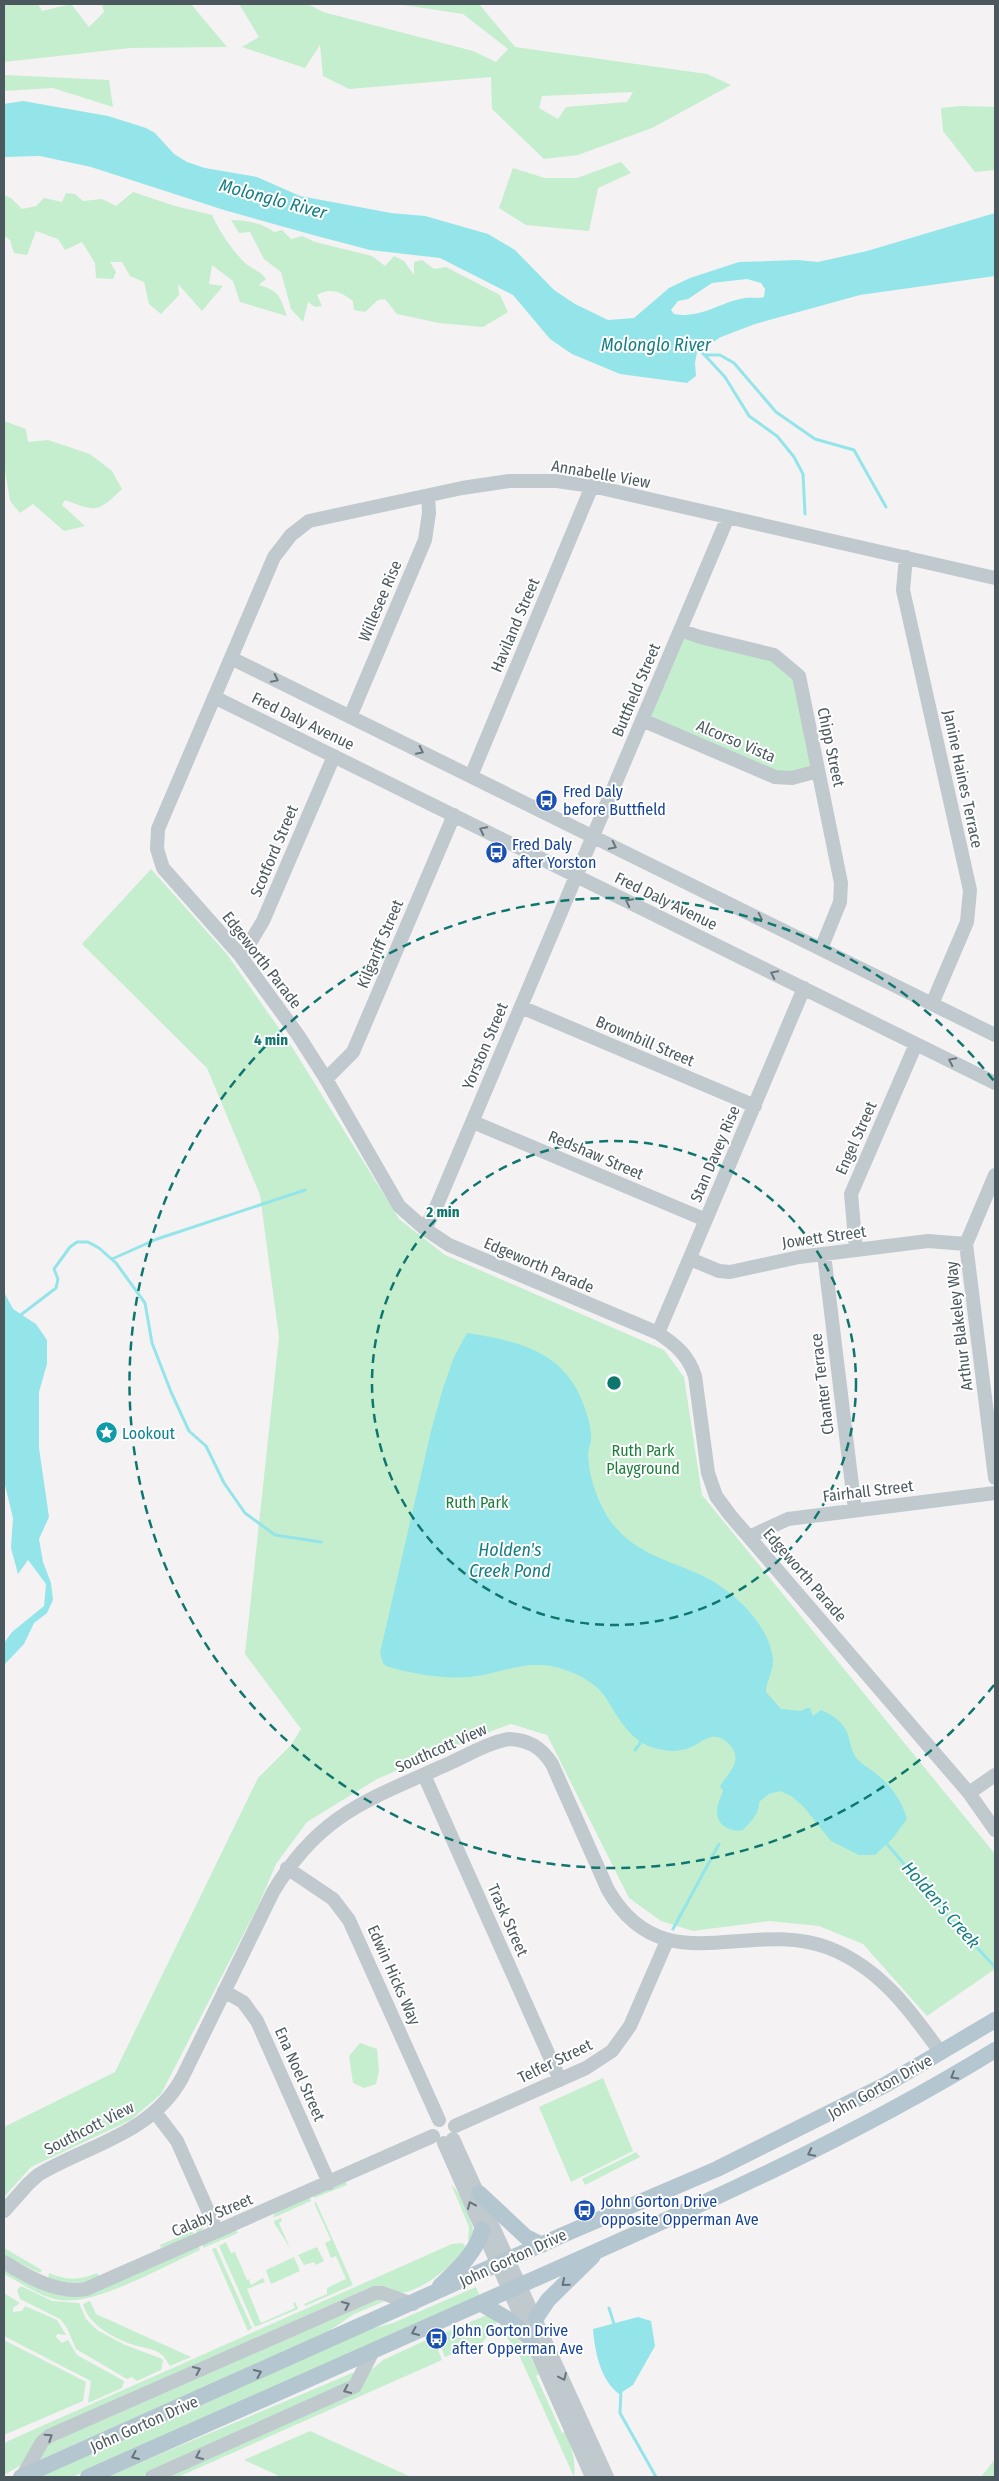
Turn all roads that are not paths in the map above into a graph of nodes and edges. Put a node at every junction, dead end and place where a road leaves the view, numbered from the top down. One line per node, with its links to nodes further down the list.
1 (592, 486): 2 (street, Annabelle View); 3 (street, Annabelle View); 13 (street, Haviland Street)
2 (428, 496): 7 (street, Annabelle View); 9 (street, Willesee Rise)
3 (728, 517): 4 (street, Annabelle View); 6 (street, Buttfield Street)
4 (906, 557): 5 (street, Annabelle View); 20 (street, Janine Haines Terrace)
5 (995, 578)
6 (680, 630): 10 (street, Buttfield Street); 12 (street, Chipp Street)
7 (231, 658): 8 (street, Annabelle View); 9 (street, Fred Daly Avenue, one-way to 9)
8 (214, 697): 11 (street, Fred Daly Avenue); 18 (street, Edgeworth Parade)
9 (350, 717): 13 (street, Fred Daly Avenue, one-way to 13)
10 (642, 720): 12 (street, Alcorso Vista); 15 (street, Buttfield Street)
11 (334, 756): 14 (street, Fred Daly Avenue); 18 (street, Scotford Street)
12 (818, 771): 17 (street, Chipp Street)
13 (471, 776): 15 (street, Fred Daly Avenue)
14 (454, 815): 16 (street, Fred Daly Avenue, one-way to 14); 24 (street, Kilgariff Street)
15 (593, 836): 16 (street, Buttfield Street); 17 (street, Fred Daly Avenue, one-way to 17)
16 (576, 876): 19 (street, Fred Daly Avenue, one-way to 16); 21 (street, Yorston Street)
17 (821, 949): 20 (street, Fred Daly Avenue)
18 (239, 954): 24 (street, Edgeworth Parade)
19 (804, 988): 23 (street, Fred Daly Avenue); 26 (street, Stan Davey Rise)
20 (932, 1004): 22 (street, Fred Daly Avenue)
21 (521, 1007): 26 (street, Brownbill Street); 27 (street, Yorston Street)
22 (995, 1035)
23 (916, 1044): 25 (street, Fred Daly Avenue, one-way to 23); 32 (street, Engel Street)
24 (326, 1078): 30 (street, Edgeworth Parade)
25 (995, 1083)
26 (754, 1106): 29 (street, Stan Davey Rise)
27 (473, 1122): 29 (street, Redshaw Street); 30 (street, Yorston Street)
28 (995, 1175): 31 (street, Arthur Blakeley Way)
29 (706, 1220): 34 (street, Stan Davey Rise)
30 (425, 1229): 35 (street, Edgeworth Parade)
31 (966, 1244): 32 (street, Jowett Street); 36 (street, Arthur Blakeley Way)
32 (856, 1250): 33 (street, Jowett Street)
33 (824, 1254): 34 (street, Jowett Street); 38 (street, Chanter Terrace)
34 (690, 1259): 35 (street, Stan Davey Rise)
35 (658, 1334): 39 (street, Edgeworth Parade)
36 (995, 1478)
37 (995, 1493): 38 (street, Fairhall Street)
38 (855, 1510): 39 (street, Fairhall Street)
39 (749, 1537): 42 (street, Edgeworth Parade)
40 (424, 1775): 44 (street, Southcott View); 45 (street, Southcott View); 50 (street, Trask Street)
41 (995, 1775): 42 (street)
42 (969, 1793): 43 (street, Edgeworth Parade)
43 (995, 1830)
44 (287, 1868): 46 (street, Southcott View); 52 (street, Edwin Hicks Way)
45 (667, 1941): 49 (street, Southcott View); 50 (street, Telfer Street)
46 (224, 1991): 51 (street, Southcott View); 53 (street, Ena Noel Street)
47 (991, 2022): 49 (main road, John Gorton Drive)
48 (995, 2050): 59 (main road, John Gorton Drive, one-way to 59)
49 (941, 2053): 58 (main road, John Gorton Drive)
50 (560, 2080): 52 (street, Telfer Street)
51 (155, 2112): 55 (street, Southcott View); 57 (street)
52 (446, 2136): 53 (street, Calaby Street); 54 (street); 56 (street, one-way to 52)
53 (329, 2183): 57 (street, Calaby Street)
54 (479, 2194): 58 (main road); 61 (street)
55 (4, 2211)
56 (482, 2230): 61 (street); 63 (main road)
57 (217, 2231): 60 (street, Calaby Street)
58 (542, 2245): 61 (main road, John Gorton Drive)
59 (598, 2251): 62 (main road, John Gorton Drive); 66 (main road, one-way to 66)
60 (4, 2262)
61 (504, 2263): 62 (street); 63 (main road, John Gorton Drive)
62 (515, 2288): 64 (main road, John Gorton Drive); 66 (street); 67 (street)
63 (429, 2296): 65 (main road, John Gorton Drive)
64 (480, 2303): 67 (main road); 68 (main road, John Gorton Drive, one-way to 68)
65 (413, 2304): 69 (main road, John Gorton Drive, one-way to 65); 69 (street, one-way to 65)
66 (536, 2318): 73 (street, one-way to 73)
67 (531, 2339): 72 (street)
68 (373, 2351): 70 (main road, John Gorton Drive, one-way to 70); 71 (street, one-way to 71)
69 (22, 2477)
70 (88, 2477)
71 (152, 2477)
72 (592, 2477)
73 (607, 2477)

